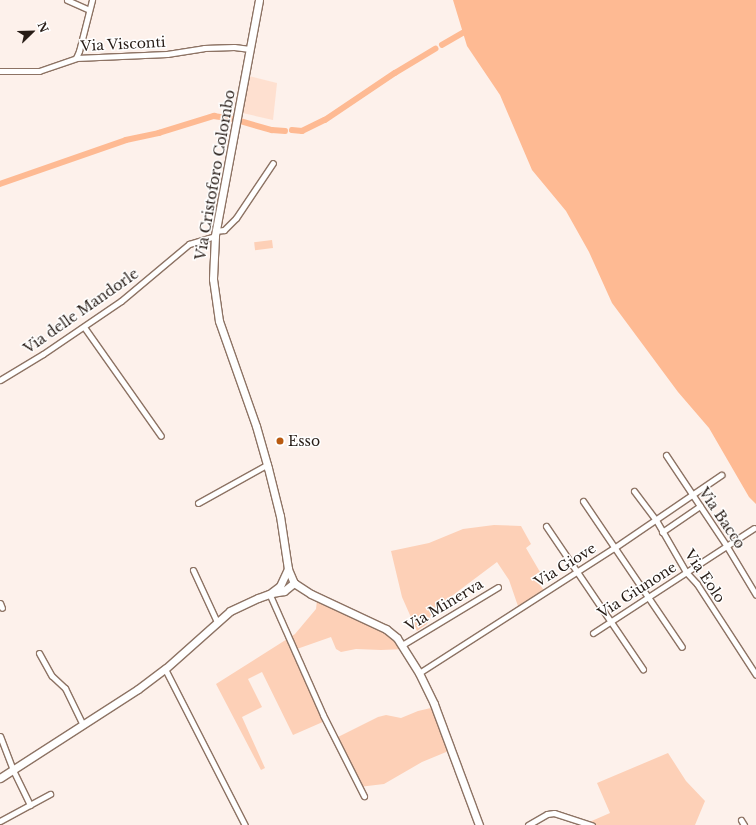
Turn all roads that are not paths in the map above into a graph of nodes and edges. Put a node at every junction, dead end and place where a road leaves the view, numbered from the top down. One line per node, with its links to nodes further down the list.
1 (67, 0): 4 (street)
2 (92, 0): 4 (street)
3 (259, 0): 5 (main road, Via Cristoforo Colombo)
4 (89, 10): 6 (street)
5 (250, 49): 6 (street, Via Visconti); 9 (main road, Via Cristoforo Colombo)
6 (76, 58): 7 (street, Via Visconti)
7 (0, 71)
8 (273, 163): 9 (street, Via delle Mandorle)
9 (215, 234): 10 (street, Via delle Mandorle); 14 (main road, Via Cristoforo Colombo)
10 (84, 327): 11 (street, Via delle Mandorle); 12 (street)
11 (0, 380)
12 (161, 436)
13 (666, 455): 17 (street, Via Bacco)
14 (268, 464): 19 (street); 27 (main road, Via Cristoforo Colombo)
15 (721, 475): 17 (street, Via Giove)
16 (634, 491): 21 (street, Via Eolo)
17 (692, 494): 20 (street, Via Bacco); 21 (street, Via Giove)
18 (583, 501): 26 (street)
19 (198, 503)
20 (700, 506): 24 (street); 25 (street, Via Bacco)
21 (656, 520): 24 (street, Via Eolo); 26 (street, Via Giove)
22 (546, 526): 29 (street)
23 (754, 528): 25 (street, Via Giunone)
24 (662, 532): 30 (street, Via Eolo)
25 (726, 545): 30 (street, Via Giunone); 36 (street, Via Bacco)
26 (614, 548): 29 (street, Via Giove); 37 (street)
27 (288, 569): 31 (main road, Via Cristoforo Colombo); 33 (main road)
28 (193, 570): 38 (street)
29 (576, 572): 39 (street); 46 (street, Via Giove)
30 (686, 572): 37 (street, Via Giunone); 47 (street, Via Eolo)
31 (294, 583): 33 (main road); 35 (main road)
32 (498, 587): 41 (street, Via Minerva)
33 (282, 589): 34 (main road); 35 (main road)
34 (271, 593): 38 (main road); 53 (street)
35 (311, 594): 41 (main road)
36 (756, 595)
37 (648, 597): 39 (street, Via Giunone); 42 (street)
38 (217, 622): 44 (main road)
39 (610, 622): 40 (street, Via Giunone); 45 (street)
40 (593, 633)
41 (402, 645): 46 (main road)
42 (682, 646)
43 (39, 653): 48 (street)
44 (165, 669): 48 (main road); 56 (street)
45 (643, 669)
46 (419, 673): 57 (main road)
47 (756, 675)
48 (83, 725): 50 (main road)
49 (0, 736): 50 (street)
50 (13, 770): 51 (main road); 54 (street)
51 (0, 778)
52 (50, 794): 54 (street)
53 (364, 796)
54 (30, 805): 55 (street)
55 (0, 821)
56 (245, 825)
57 (479, 825)
58 (528, 825): 59 (street)
59 (592, 825)

